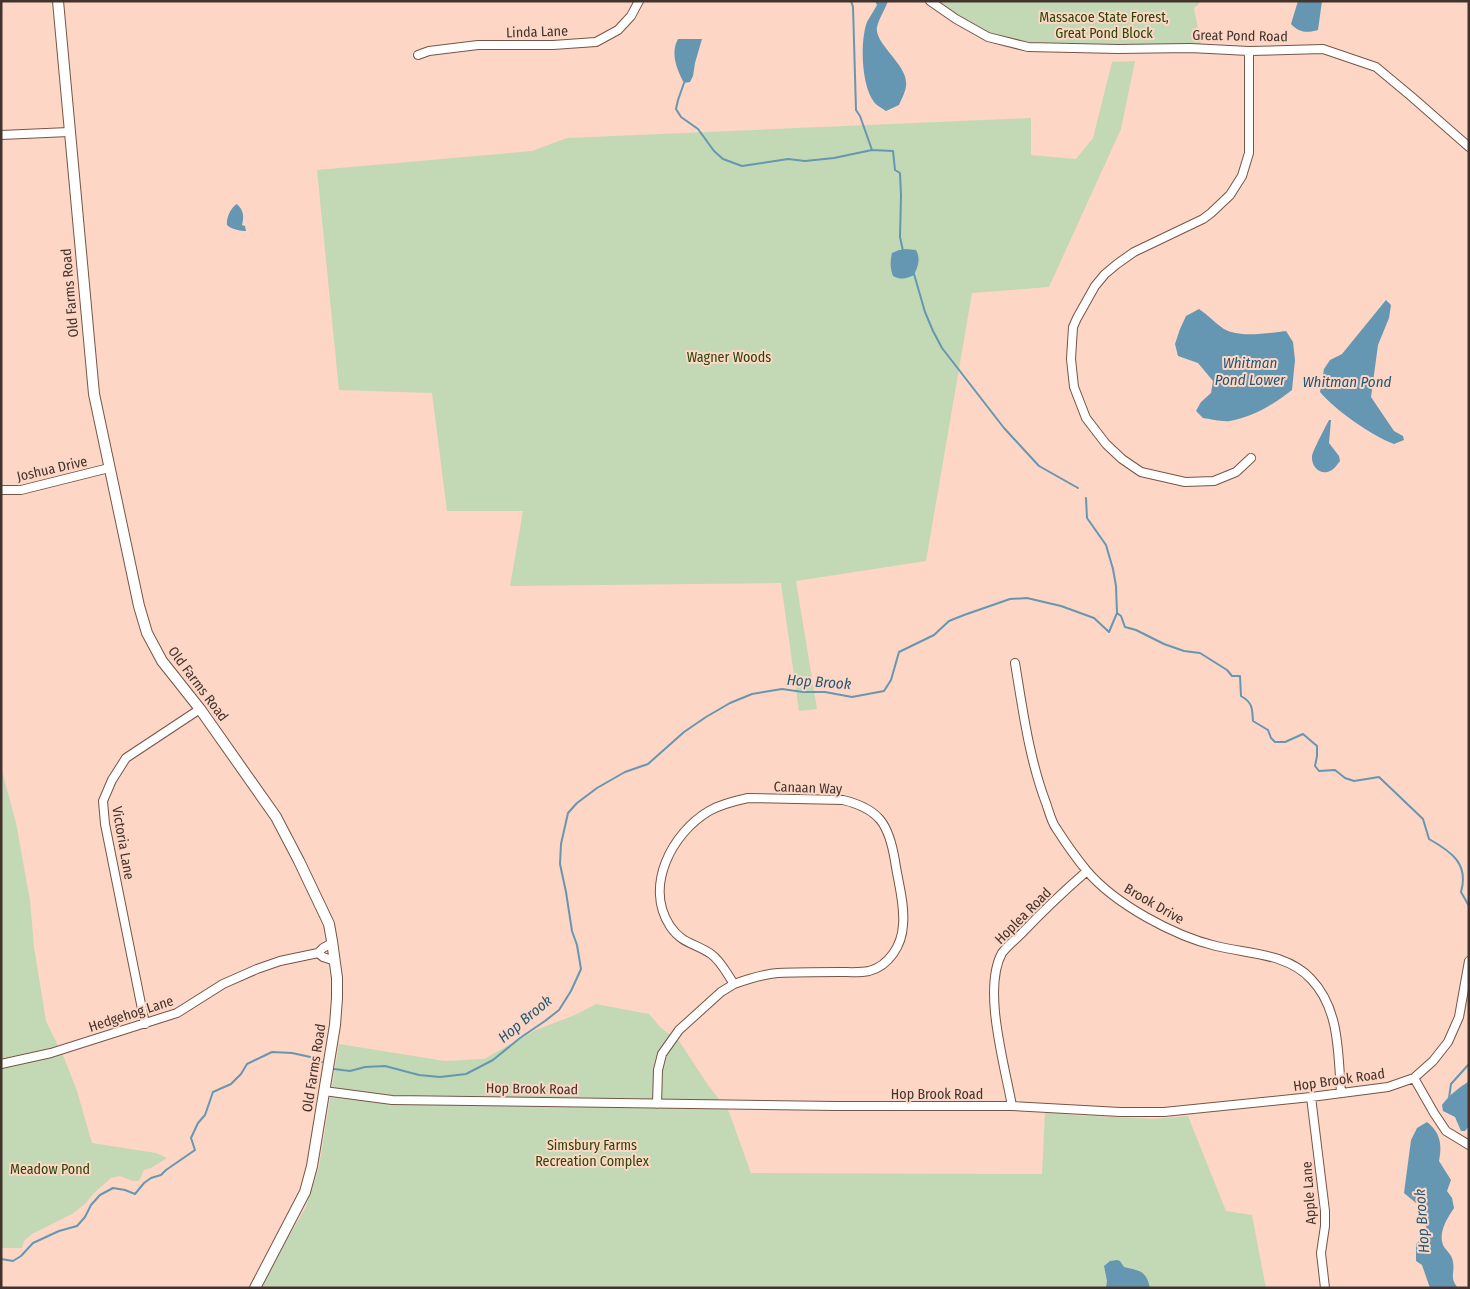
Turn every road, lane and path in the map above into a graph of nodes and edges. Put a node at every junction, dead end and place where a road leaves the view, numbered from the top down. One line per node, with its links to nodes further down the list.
1 (58, 1): 6 (street, Old Farms Road)
2 (639, 1): 5 (street, Linda Lane)
3 (930, 1): 4 (street, Great Pond Road)
4 (1249, 51): 8 (street, Great Pond Road); 9 (street)
5 (418, 55)
6 (69, 132): 7 (street); 10 (street, Old Farms Road)
7 (1, 135)
8 (1469, 147)
9 (1251, 458)
10 (109, 468): 11 (street, Joshua Drive); 13 (street, Old Farms Road)
11 (1, 490)
12 (1015, 663): 14 (street, Brook Drive)
13 (200, 709): 15 (street, Old Farms Road); 20 (street, Victoria Lane)
14 (1088, 871): 24 (street, Brook Drive); 27 (street, Hoplea Road)
15 (332, 943): 16 (street, Hedgehog Lane); 17 (street, Old Farms Road)
16 (318, 953): 17 (street); 20 (street, Hedgehog Lane)
17 (335, 960): 23 (street, Old Farms Road)
18 (1469, 962): 22 (street, Hop Brook Road)
19 (734, 984): 19 (street, Canaan Way); 26 (street, Canaan Way)
20 (145, 1024): 21 (street, Hedgehog Lane)
21 (1, 1064)
22 (1414, 1078): 24 (street, Hop Brook Road); 28 (street)
23 (324, 1091): 26 (street, Hop Brook Road); 29 (street, Old Farms Road)
24 (1342, 1093): 25 (street, Hop Brook Road)
25 (1311, 1097): 27 (street, Hop Brook Road); 30 (street, Apple Lane)
26 (657, 1104): 27 (street, Hop Brook Road)
27 (1012, 1106)
28 (1469, 1145)
29 (255, 1288)
30 (1325, 1288)

